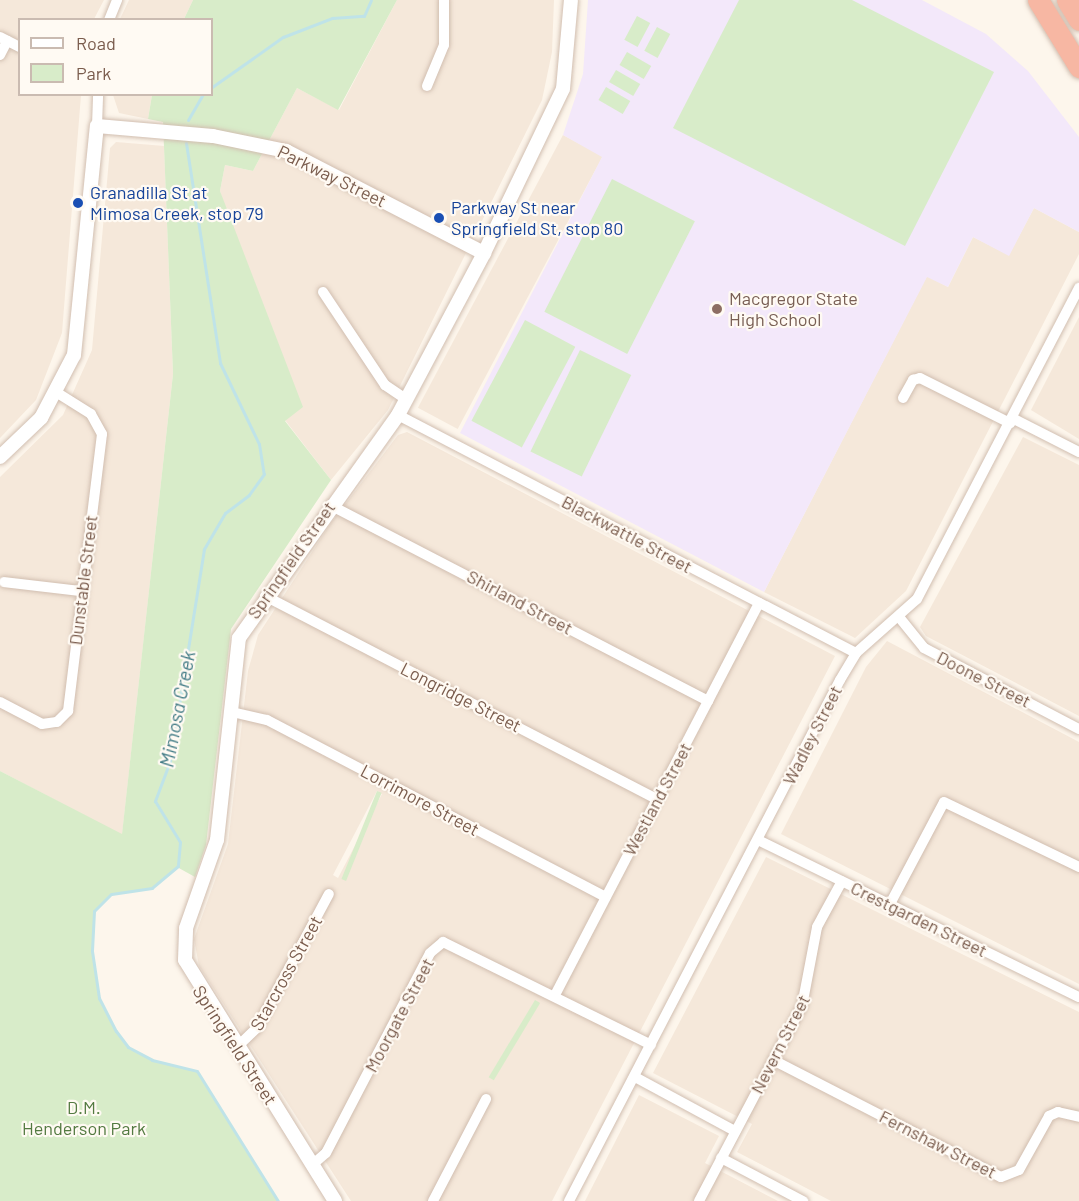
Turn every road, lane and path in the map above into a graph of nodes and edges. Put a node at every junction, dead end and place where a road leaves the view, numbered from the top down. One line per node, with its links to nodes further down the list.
1 (117, 0): 6 (street)
2 (444, 0): 12 (street)
3 (571, 0): 15 (street, Springfield Street)
4 (1038, 0): 11 (highway)
5 (1067, 0): 7 (highway)
6 (110, 18)
7 (1079, 20)
8 (4, 39): 9 (street); 10 (street)
9 (18, 46)
10 (0, 55)
11 (1079, 68)
12 (427, 86)
13 (98, 96): 14 (street)
14 (97, 126): 15 (street, Parkway Street); 18 (street)
15 (484, 254): 20 (street, Springfield Street)
16 (1079, 288): 22 (street, Wadley Street)
17 (323, 292): 20 (street)
18 (58, 393): 24 (street); 27 (street, Dunstable Street)
19 (903, 398): 22 (street)
20 (406, 399): 21 (street, Springfield Street)
21 (398, 415): 25 (street, Springfield Street); 29 (street, Blackwattle Street)
22 (1011, 421): 23 (street); 30 (street, Wadley Street)
23 (1079, 452)
24 (0, 458)
25 (330, 505): 28 (street, Springfield Street); 32 (street, Shirland Street)
26 (4, 582): 27 (street)
27 (81, 591): 33 (street, Dunstable Street)
28 (265, 596): 34 (street, Springfield Street); 36 (street, Longridge Street)
29 (759, 603): 31 (street, Blackwattle Street); 32 (street, Westland Street)
30 (899, 617): 31 (street, Wadley Street); 35 (street, Doone Street)
31 (856, 652): 37 (street, Wadley Street)
32 (708, 701): 36 (street, Westland Street)
33 (0, 702)
34 (232, 712): 41 (street, Lorrimore Street); 46 (street, Springfield Street)
35 (1079, 729)
36 (656, 799): 41 (street, Westland Street)
37 (758, 840): 39 (street, Crestgarden Street); 45 (street, Wadley Street)
38 (1079, 867): 42 (street)
39 (842, 882): 42 (street, Crestgarden Street); 47 (street, Nevern Street)
40 (329, 894): 46 (street, Starcross Street)
41 (605, 897): 43 (street, Westland Street)
42 (890, 904): 44 (street, Crestgarden Street)
43 (555, 995): 45 (street, Moorgate Street); 53 (street, Moorgate Street)
44 (1079, 997)
45 (651, 1046): 48 (street, Wadley Street)
46 (237, 1047): 53 (street, Springfield Street)
47 (773, 1060): 50 (street, Fernshaw Street); 51 (street, Nevern Street)
48 (635, 1077): 51 (street); 56 (street, Wadley Street)
49 (486, 1099): 55 (street)
50 (1079, 1117)
51 (735, 1131): 52 (street, Nevern Street)
52 (721, 1158): 57 (street, Nevern Street); 58 (street)
53 (312, 1165): 54 (street, Springfield Street)
54 (335, 1201)
55 (433, 1201)
56 (569, 1201)
57 (699, 1201)
58 (803, 1201)

